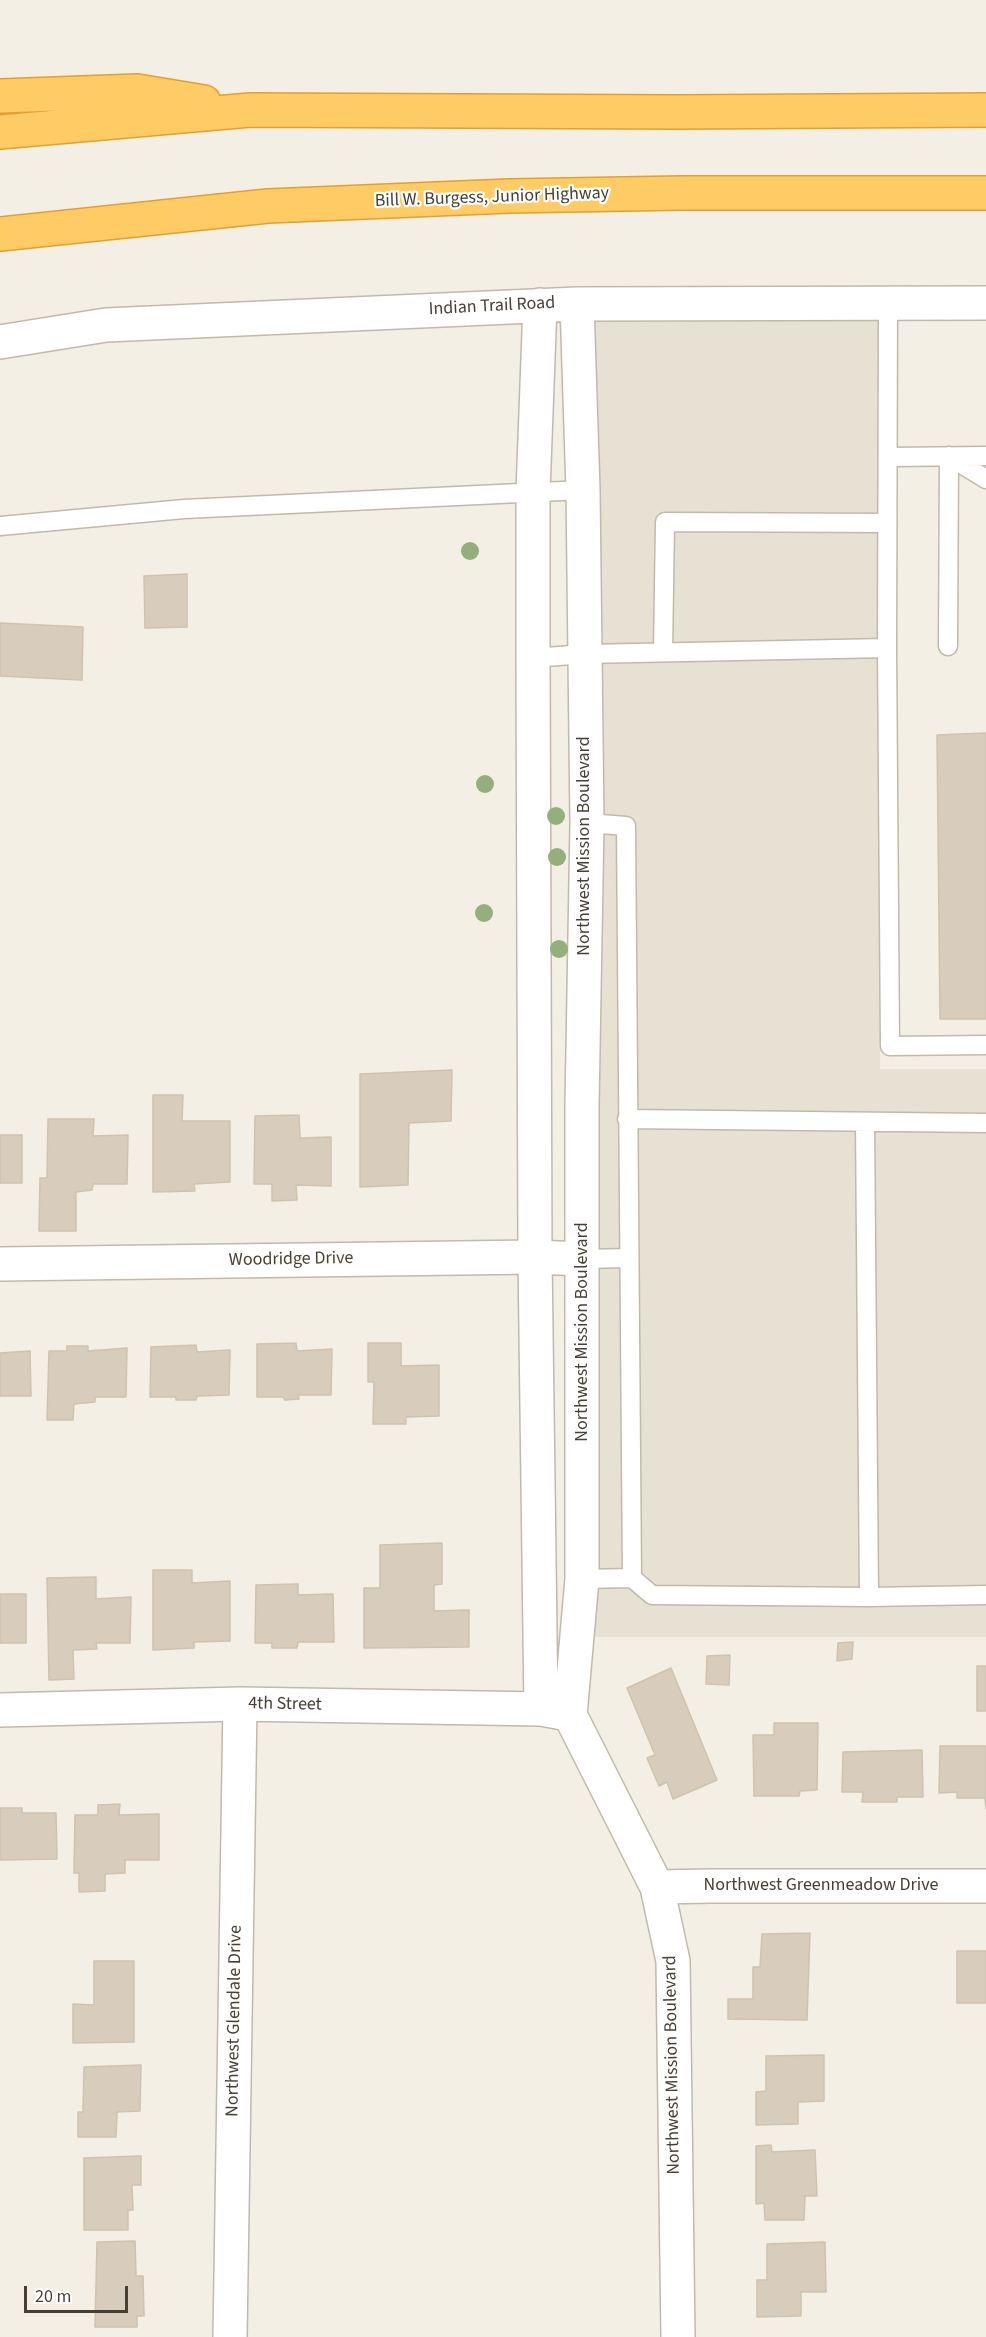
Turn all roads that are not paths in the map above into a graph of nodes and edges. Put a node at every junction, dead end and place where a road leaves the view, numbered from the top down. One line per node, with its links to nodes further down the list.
1 (0, 96): 2 (highway)
2 (250, 110): 3 (highway); 4 (highway)
3 (986, 110)
4 (0, 132)
5 (986, 193): 6 (highway, Bill W. Burgess, Junior Highway)
6 (0, 234)
7 (986, 303): 9 (street, Indian Trail Road)
8 (577, 304): 9 (street, Indian Trail Road); 10 (street, Indian Trail Road); 16 (street, Northwest Mission Boulevard)
9 (888, 304): 14 (lane)
10 (540, 305): 11 (street, Indian Trail Road); 17 (street, Northwest Mission Boulevard)
11 (0, 342)
12 (949, 456): 13 (lane); 14 (lane); 15 (lane); 20 (lane)
13 (986, 456)
14 (889, 457): 18 (lane)
15 (986, 478)
16 (584, 490): 17 (lane); 23 (street, Northwest Mission Boulevard)
17 (533, 492): 19 (lane); 24 (street, Northwest Mission Boulevard)
18 (887, 523): 21 (lane); 22 (lane)
19 (0, 526)
20 (948, 646)
21 (887, 648): 22 (lane); 26 (lane)
22 (663, 652): 23 (lane)
23 (585, 654): 24 (lane); 25 (street, Northwest Mission Boulevard)
24 (533, 658): 30 (street, Northwest Mission Boulevard)
25 (587, 823): 27 (lane); 32 (street, Northwest Mission Boulevard)
26 (986, 1045)
27 (627, 1119): 28 (lane); 31 (lane)
28 (866, 1123): 29 (lane); 37 (lane)
29 (986, 1123)
30 (535, 1257): 32 (street, Woodridge Drive); 33 (street, Woodridge Drive); 40 (street, Northwest Mission Boulevard)
31 (628, 1258): 32 (lane); 34 (lane)
32 (583, 1259): 35 (street, Northwest Mission Boulevard)
33 (0, 1264)
34 (632, 1578): 35 (lane); 37 (lane)
35 (582, 1579): 40 (street, Northwest Mission Boulevard)
36 (986, 1595): 37 (lane)
37 (869, 1596)
38 (240, 1704): 39 (street, 4th Street); 40 (street, 4th Street); 43 (street, Northwest Glendale Drive)
39 (0, 1710)
40 (556, 1712): 42 (street, Northwest Mission Boulevard)
41 (986, 1886): 42 (street, Northwest Greenmeadow Drive)
42 (657, 1887): 44 (street, Northwest Mission Boulevard)
43 (230, 2337)
44 (678, 2337)

